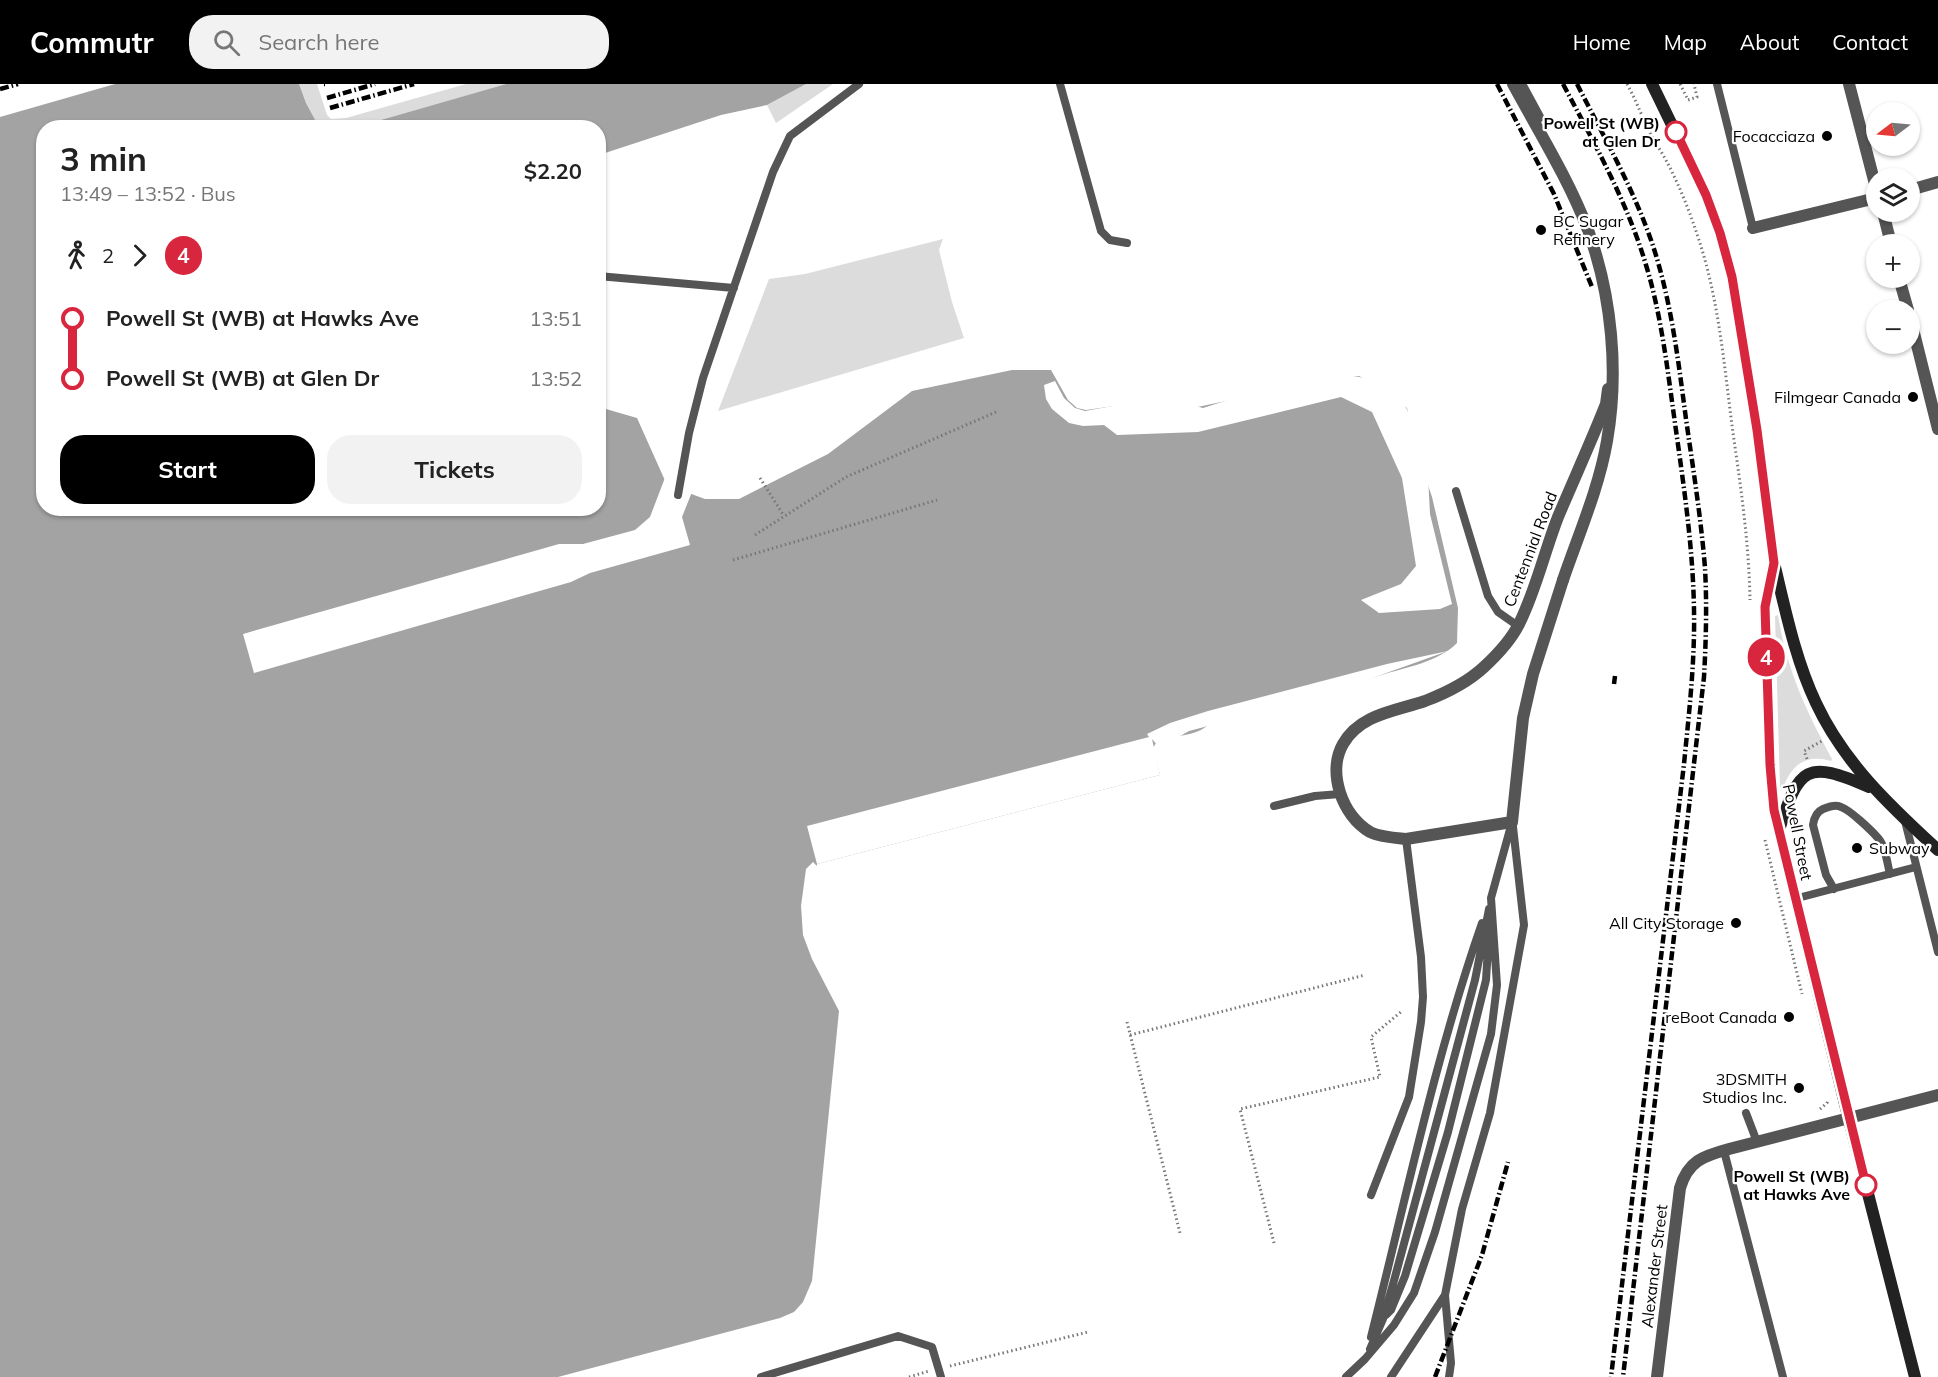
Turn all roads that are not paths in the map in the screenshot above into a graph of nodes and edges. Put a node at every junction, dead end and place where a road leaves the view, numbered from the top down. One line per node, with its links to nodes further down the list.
1 (859, 84): 15 (lane)
2 (1060, 84): 13 (lane)
3 (1514, 84): 26 (street, bridge)
4 (1520, 84): 21 (street, Centennial Road)
5 (1652, 84): 20 (main road, Powell Street)
6 (1717, 84): 12 (lane)
7 (1849, 84): 8 (street)
8 (1871, 168)
9 (1938, 182): 10 (street)
10 (1920, 187)
11 (1866, 200): 12 (street)
12 (1753, 228)
13 (1127, 243)
14 (606, 277): 15 (lane)
15 (734, 288): 19 (lane)
16 (1919, 354): 17 (street)
17 (1938, 429)
18 (1456, 491): 21 (lane)
19 (678, 495)
20 (1774, 563): 22 (main road); 27 (main road, Powell Street)
21 (1518, 626): 23 (street, Centennial Road)
22 (1873, 789): 25 (main road); 27 (main road)
23 (1340, 794): 24 (lane); 28 (street, Centennial Road)
24 (1274, 806)
25 (1905, 820): 29 (main road); 30 (lane)
26 (1512, 822): 28 (street, Centennial Road); 33 (lane); 42 (lane)
27 (1779, 833): 34 (main road, Powell Street)
28 (1406, 839): 41 (lane)
29 (1938, 850)
30 (1916, 867): 31 (lane); 35 (lane)
31 (1890, 874): 32 (lane); 32 (lane)
32 (1834, 889): 34 (lane)
33 (1491, 898): 43 (lane); 43 (lane); 44 (lane); 44 (lane)
34 (1794, 899): 38 (main road, Powell Street)
35 (1938, 952)
36 (1938, 1095): 38 (street)
37 (1746, 1113): 39 (lane)
38 (1849, 1118): 39 (street); 52 (main road, Powell Street)
39 (1757, 1142): 40 (street)
40 (1724, 1150): 50 (street, Alexander Street); 51 (lane)
41 (1371, 1195)
42 (1445, 1294): 48 (lane); 49 (lane)
43 (1383, 1319): 44 (lane)
44 (1365, 1359): 47 (lane)
45 (940, 1373): 46 (lane)
46 (761, 1377)
47 (1346, 1377)
48 (1391, 1377)
49 (1449, 1377)
50 (1657, 1377)
51 (1784, 1377)
52 (1915, 1377)

